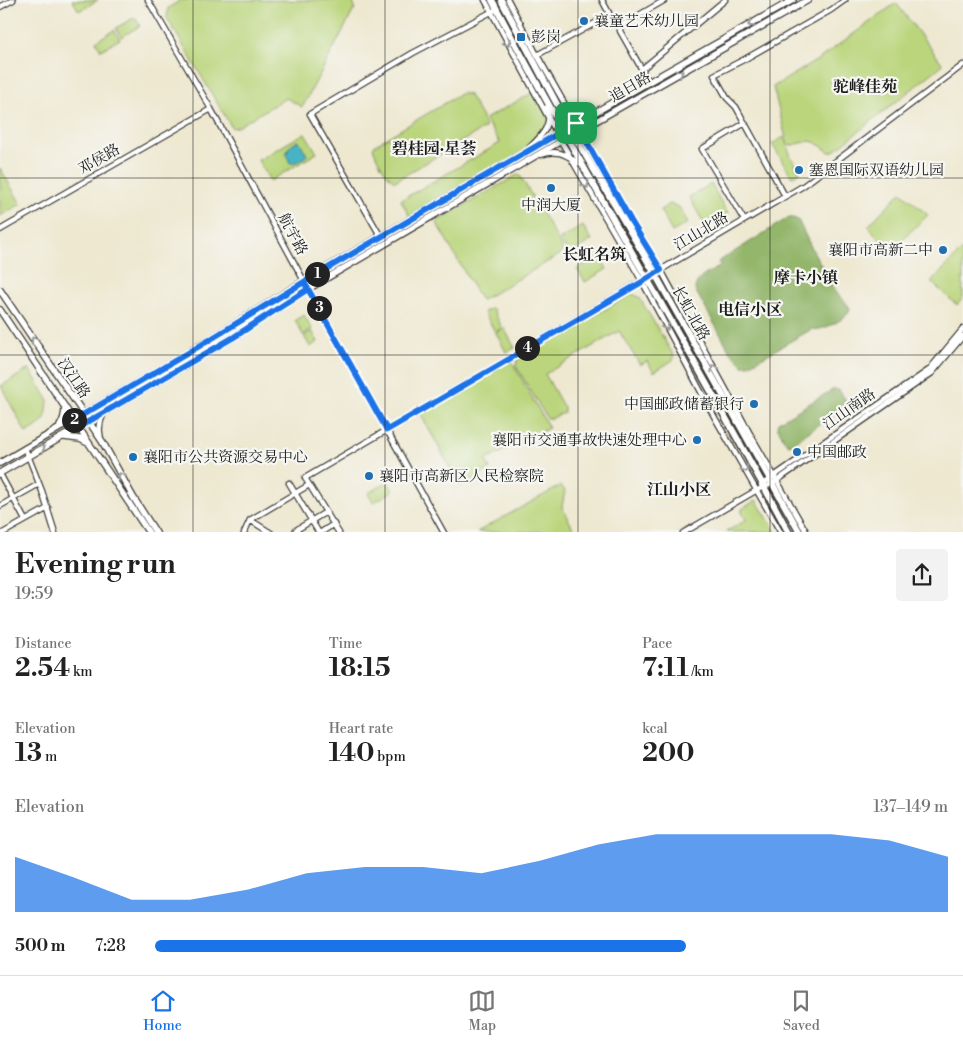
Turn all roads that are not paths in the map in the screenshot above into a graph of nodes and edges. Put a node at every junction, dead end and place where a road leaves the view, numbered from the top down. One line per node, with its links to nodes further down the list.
1 (12, 0): 14 (street)
2 (148, 0): 21 (street, 航宇路)
3 (485, 0): 15 (street)
4 (492, 0): 15 (highway, 长虹北路)
5 (501, 0): 25 (highway, 长虹北路)
6 (508, 0): 16 (street)
7 (602, 0): 16 (street)
8 (665, 0): 18 (street)
9 (726, 0): 18 (street)
10 (793, 0): 13 (main road, 追日路)
11 (808, 0): 26 (main road, 追日路, one-way to 11)
12 (845, 0): 24 (street)
13 (786, 2): 19 (main road, 追日路, one-way to 19)
14 (0, 7)
15 (494, 10): 20 (highway, 长虹北路); 22 (street, one-way to 22); 35 (street)
16 (537, 55): 23 (street)
17 (963, 65): 32 (street, 江山北路)
18 (642, 69): 19 (street)
19 (649, 82): 23 (main road, 追日路)
20 (544, 96): 22 (street); 25 (highway, 长虹北路)
21 (211, 109): 34 (street, 邓侯路); 38 (street, 航宇路)
22 (549, 119): 25 (street); 28 (street)
23 (576, 123): 25 (main road, 追日路); 26 (street)
24 (745, 123): 32 (street); 33 (street)
25 (563, 130): 27 (highway, 长虹北路); 28 (main road, 追日路)
26 (580, 130): 27 (main road, 追日路); 36 (street)
27 (567, 138): 29 (street); 30 (main road, 追日路); 31 (highway, 长虹北路); 36 (highway, 长虹北路)
28 (524, 153): 35 (main road, 追日路)
29 (571, 158): 30 (street); 31 (street); 37 (street, one-way to 37)
30 (530, 159): 39 (main road, 追日路)
31 (584, 166): 37 (highway, 长虹北路)
32 (785, 196): 33 (street, 江山北路)
33 (744, 220): 36 (street, 江山北路)
34 (0, 230)
35 (381, 237): 38 (main road, 追日路)
36 (658, 272): 37 (street, 江山北路); 61 (highway, 长虹北路, one-way to 36)
37 (644, 280): 53 (street, 江山北路); 65 (highway, 长虹北路); 66 (street, one-way to 66)
38 (304, 282): 39 (street, 航宇路); 45 (main road, 追日路)
39 (308, 289): 47 (main road, 追日路); 53 (street, 航宇路)
40 (0, 290): 44 (main road, 汉江路, one-way to 40)
41 (0, 310): 46 (main road, 汉江路)
42 (963, 329): 61 (street, 江山南路)
43 (963, 336): 61 (street, 江山南路)
44 (75, 401): 45 (main road); 48 (main road, 汉江路)
45 (99, 405): 48 (main road, 追日路)
46 (65, 407): 49 (main road, 汉江路); 52 (main road)
47 (105, 412): 50 (main road, 追日路); 55 (main road)
48 (84, 414): 49 (main road, 追日路); 50 (main road, 汉江路)
49 (74, 420): 51 (main road, 汉江路); 52 (main road, 追日路)
50 (89, 421): 51 (main road, 追日路); 55 (main road, 汉江路)
51 (79, 427): 54 (main road, 追日路); 56 (main road, 汉江路)
52 (57, 430): 57 (main road, 追日路)
53 (387, 430): 64 (street, 江山北路); 85 (street, 航宇路)
54 (62, 437): 56 (main road); 58 (main road, 追日路, one-way to 54)
55 (102, 440): 79 (main road, 汉江路, one-way to 55)
56 (91, 445): 78 (main road, 汉江路)
57 (25, 448): 58 (street); 59 (main road, 追日路)
58 (28, 456): 60 (main road, 追日路); 63 (street)
59 (0, 463)
60 (0, 474): 68 (street)
61 (773, 480): 65 (street, 江山南路); 89 (highway, 长虹北路); 90 (street)
62 (289, 483): 67 (street)
63 (40, 484): 68 (street); 70 (street)
64 (310, 485): 67 (street); 71 (street)
65 (763, 486): 66 (street, 江山南路); 88 (highway, 长虹北路)
66 (757, 490): 86 (street); 87 (street)
67 (295, 493): 73 (street); 74 (street)
68 (13, 499): 69 (street); 72 (street)
69 (0, 506)
70 (48, 508): 72 (street); 77 (street)
71 (326, 512): 74 (street); 75 (street)
72 (25, 520): 76 (street)
73 (250, 520): 80 (street); 81 (street)
74 (312, 520): 82 (street); 83 (street)
75 (334, 524): 83 (street); 84 (street)
76 (3, 532)
77 (55, 532)
78 (149, 532)
79 (156, 532)
80 (244, 532)
81 (271, 532)
82 (294, 532)
83 (320, 532)
84 (339, 532)
85 (444, 532)
86 (683, 532)
87 (781, 532)
88 (788, 532)
89 (800, 532)
90 (807, 532)

